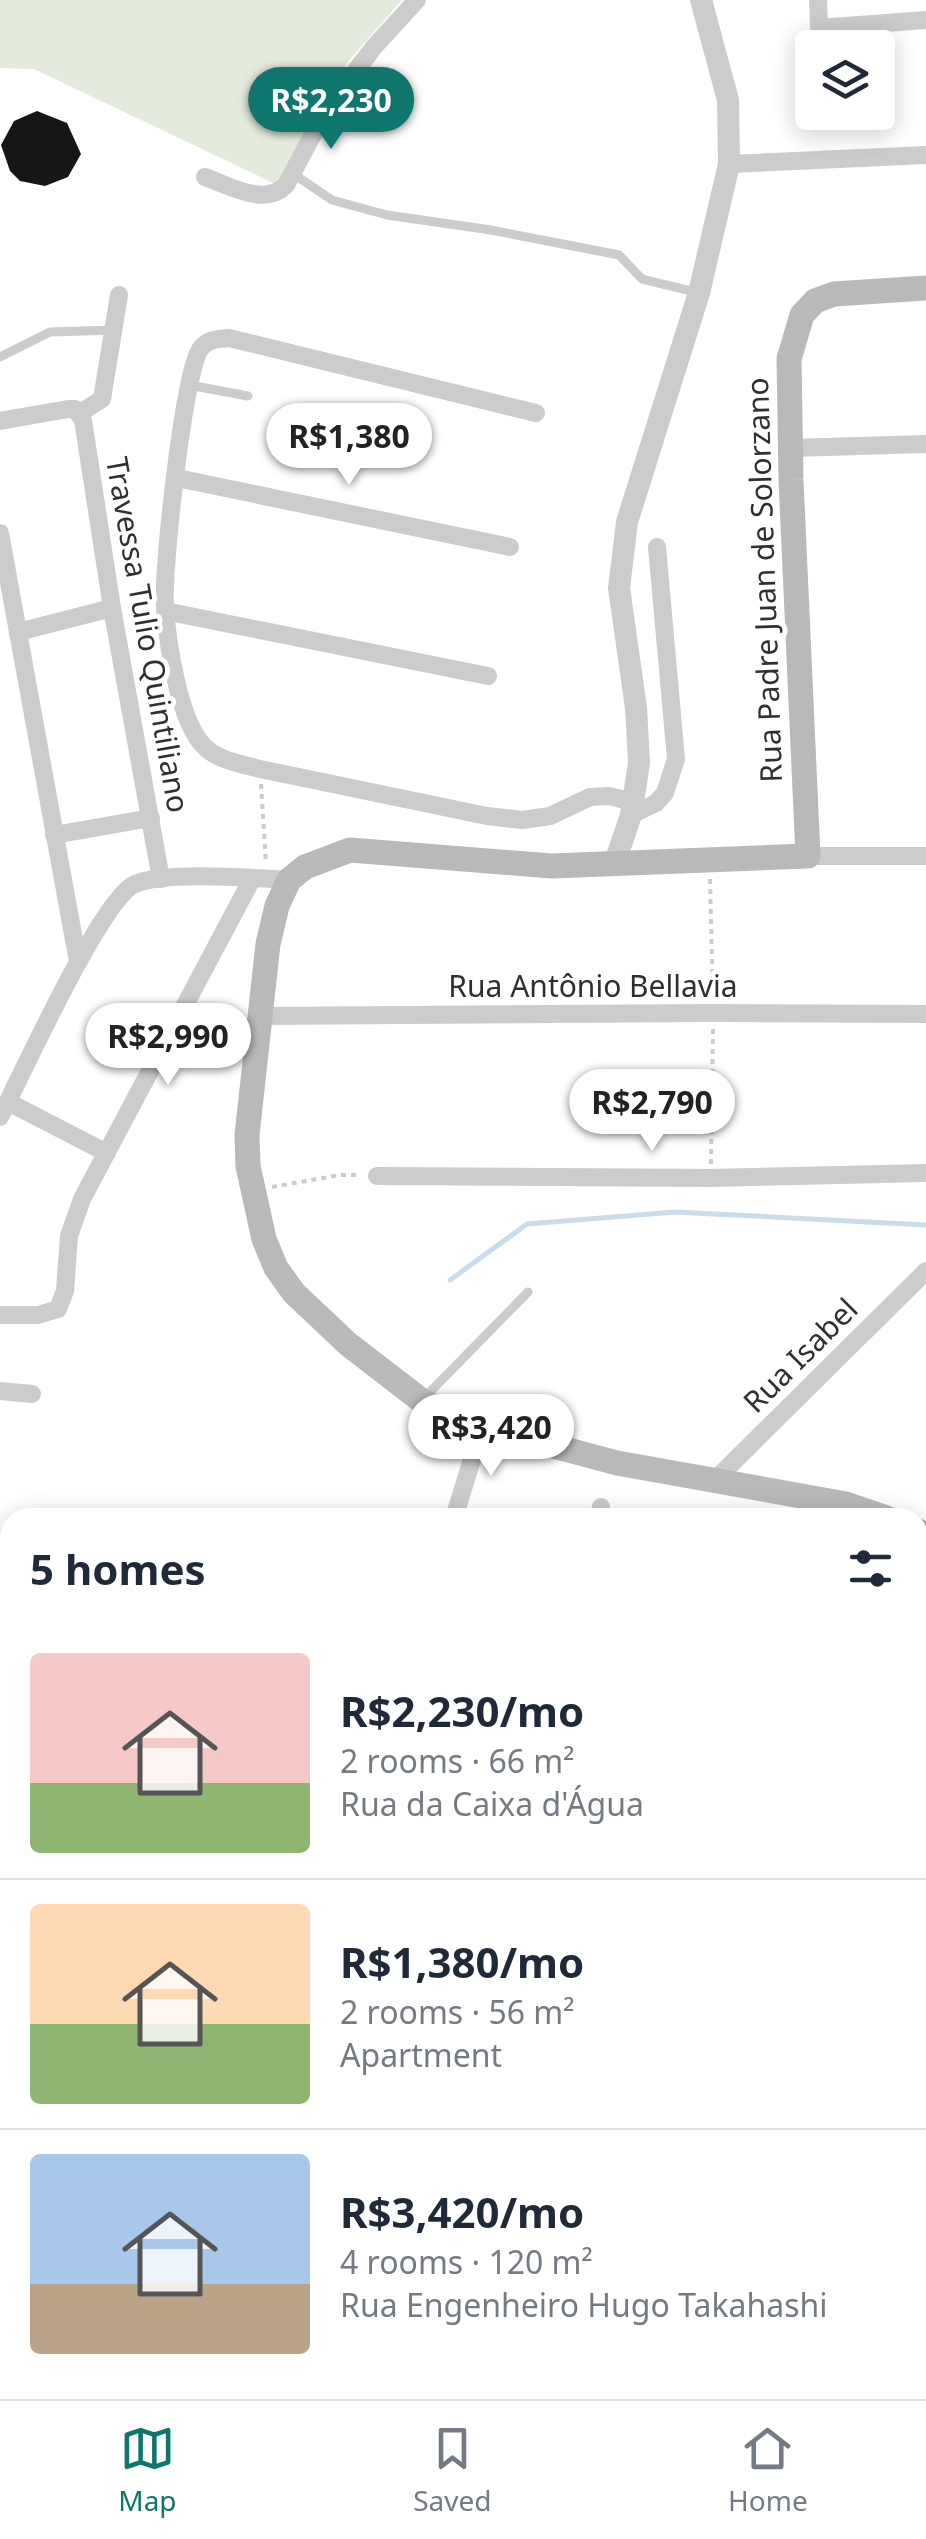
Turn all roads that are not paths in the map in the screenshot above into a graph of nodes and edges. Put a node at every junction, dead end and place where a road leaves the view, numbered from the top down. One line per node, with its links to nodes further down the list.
1 (417, 0): 7 (street)
2 (701, 0): 6 (street)
3 (818, 0): 4 (street)
4 (926, 20)
5 (926, 155): 6 (street)
6 (729, 164): 10 (street)
7 (292, 173): 8 (street); 10 (lane)
8 (205, 177)
9 (926, 288): 20 (main road, Rua Padre Juan de Solorzano)
10 (699, 293): 29 (street)
11 (119, 295): 12 (street)
12 (113, 330): 13 (lane); 16 (street)
13 (0, 357)
14 (190, 385): 15 (lane); 17 (street); 21 (street)
15 (248, 396)
16 (74, 411): 18 (street); 25 (street, Travessa Tulio Quintiliano)
17 (536, 413)
18 (0, 422)
19 (926, 444): 20 (street)
20 (791, 448): 32 (main road, Rua Padre Juan de Solorzano)
21 (177, 478): 24 (street); 26 (street)
22 (0, 533): 27 (street)
23 (657, 546): 29 (street)
24 (510, 547)
25 (112, 608): 27 (street); 30 (street, Travessa Tulio Quintiliano)
26 (165, 611): 28 (street); 29 (street)
27 (18, 632): 31 (street)
28 (488, 676)
29 (632, 808): 34 (street)
30 (150, 818): 31 (street); 35 (street, Travessa Tulio Quintiliano)
31 (54, 835): 37 (street)
32 (808, 856): 33 (street); 34 (main road)
33 (926, 856)
34 (615, 862): 36 (main road)
35 (161, 879): 36 (street); 37 (street)
36 (269, 880): 39 (main road); 41 (street)
37 (78, 962): 40 (street)
38 (926, 1014): 39 (street, Rua Antônio Bellavia)
39 (260, 1016): 49 (main road)
40 (4, 1109): 41 (street)
41 (107, 1153): 46 (street)
42 (926, 1173): 43 (street)
43 (378, 1176)
44 (926, 1271): 51 (street, Rua Isabel)
45 (528, 1292): 49 (lane)
46 (0, 1315)
47 (0, 1391): 48 (street)
48 (32, 1394)
49 (422, 1401): 50 (main road)
50 (482, 1427): 51 (main road); 52 (street)
51 (714, 1480): 53 (main road)
52 (457, 1508)
53 (858, 1508)

